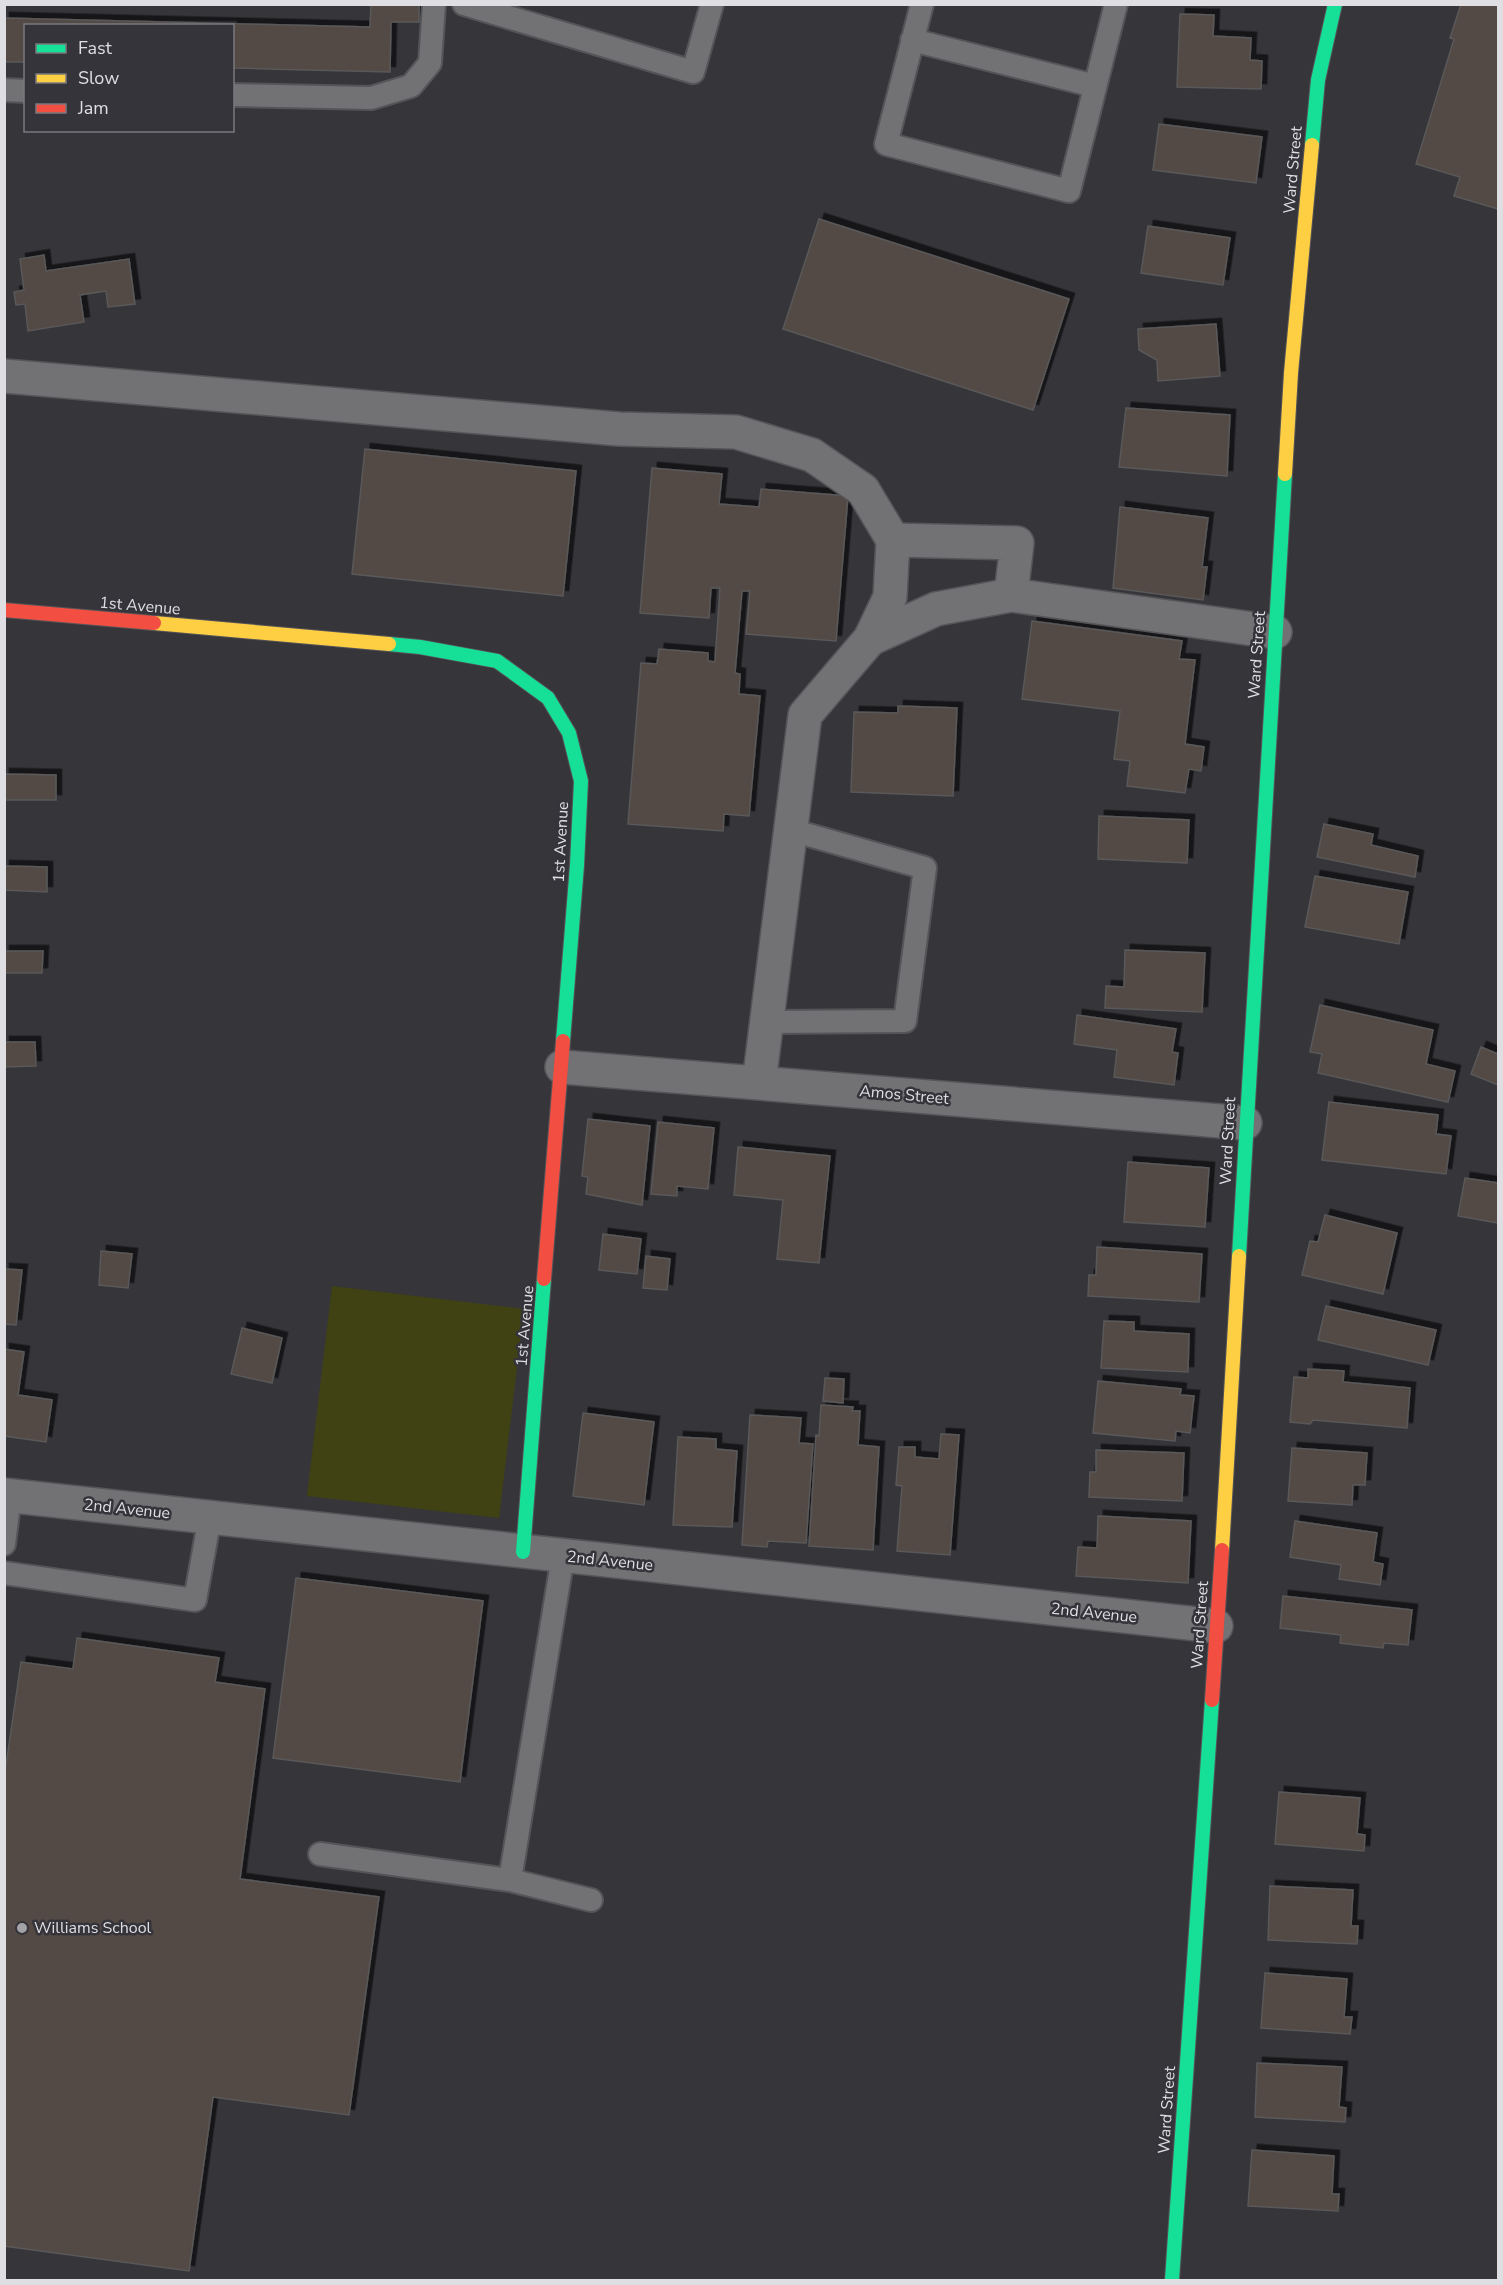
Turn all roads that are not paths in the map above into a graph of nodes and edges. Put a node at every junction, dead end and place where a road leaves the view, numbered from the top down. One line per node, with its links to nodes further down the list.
1 (434, 4): 11 (lane)
2 (464, 4): 3 (lane)
3 (712, 4)
4 (921, 4): 7 (lane)
5 (1116, 4): 8 (lane)
6 (1335, 4): 16 (street, Ward Street)
7 (912, 40): 8 (lane); 8 (lane)
8 (1095, 86)
9 (4, 90): 10 (lane)
10 (24, 91)
11 (234, 95)
12 (4, 376): 13 (street)
13 (893, 540): 14 (street); 17 (street)
14 (1011, 595): 16 (street); 17 (street)
15 (4, 610): 20 (street, 1st Avenue)
16 (1275, 632): 22 (street, Ward Street)
17 (870, 639): 18 (street)
18 (791, 830): 19 (street); 19 (lane)
19 (767, 1022): 21 (street)
20 (562, 1067): 21 (street, Amos Street); 26 (street, 1st Avenue)
21 (759, 1083): 22 (street, Amos Street)
22 (1245, 1123): 29 (street, Ward Street)
23 (7, 1496): 24 (street, 2nd Avenue); 25 (lane)
24 (210, 1517): 26 (street, 2nd Avenue); 28 (lane)
25 (4, 1544)
26 (523, 1552): 27 (street, 2nd Avenue)
27 (563, 1556): 29 (street, 2nd Avenue); 31 (lane)
28 (4, 1573)
29 (1216, 1626): 33 (street, Ward Street)
30 (320, 1854): 31 (lane)
31 (510, 1880): 32 (lane)
32 (591, 1900)
33 (1172, 2280)

